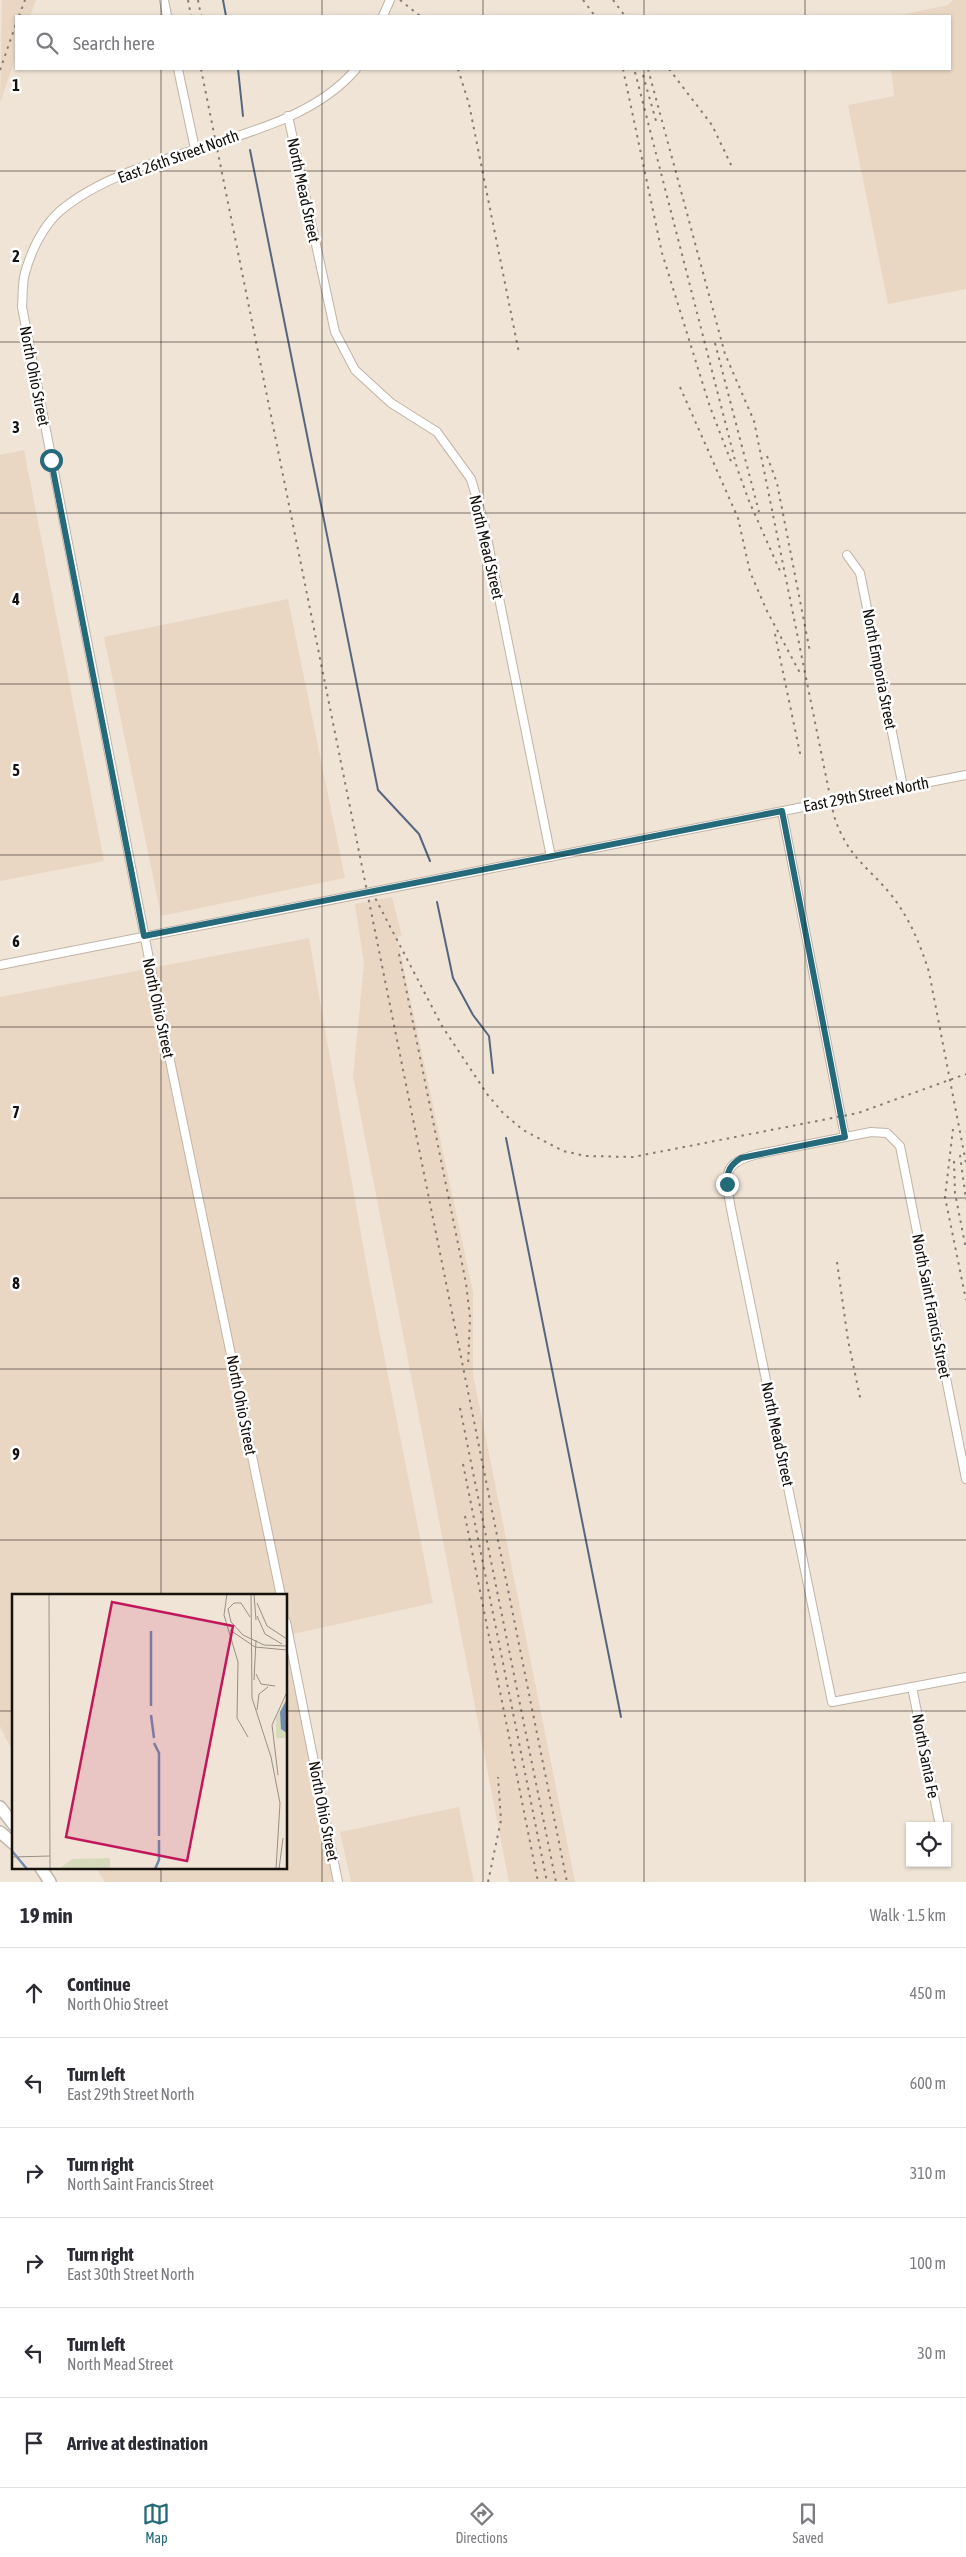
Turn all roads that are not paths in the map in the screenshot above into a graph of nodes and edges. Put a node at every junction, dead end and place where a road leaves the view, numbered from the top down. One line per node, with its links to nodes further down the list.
1 (164, 0): 3 (street)
2 (390, 0): 4 (street)
3 (167, 15)
4 (383, 15)
5 (178, 70): 8 (street)
6 (355, 70): 7 (street, East 26th Street North)
7 (288, 116): 8 (street, East 26th Street North); 14 (street, North Mead Street)
8 (195, 149): 9 (street, East 26th Street North)
9 (25, 272): 15 (street, North Ohio Street)
10 (847, 555): 12 (street, North Emporia Street)
11 (966, 775): 12 (street, East 29th Street North)
12 (903, 787): 13 (street, East 29th Street North)
13 (782, 811): 14 (street, East 29th Street North); 17 (street)
14 (551, 857): 15 (street, East 29th Street North)
15 (144, 936): 16 (street, East 29th Street North); 19 (street, North Ohio Street)
16 (0, 965)
17 (845, 1137): 18 (street, North Saint Francis Street); 22 (street, North Mead Street)
18 (966, 1479)
19 (281, 1594)
20 (288, 1632): 30 (street, North Ohio Street)
21 (966, 1677): 22 (street)
22 (912, 1687): 25 (street, North Santa Fe)
23 (0, 1806): 24 (highway)
24 (12, 1822)
25 (939, 1822)
26 (0, 1832): 27 (highway)
27 (12, 1842)
28 (41, 1870): 29 (highway)
29 (49, 1881)
30 (338, 1882)

